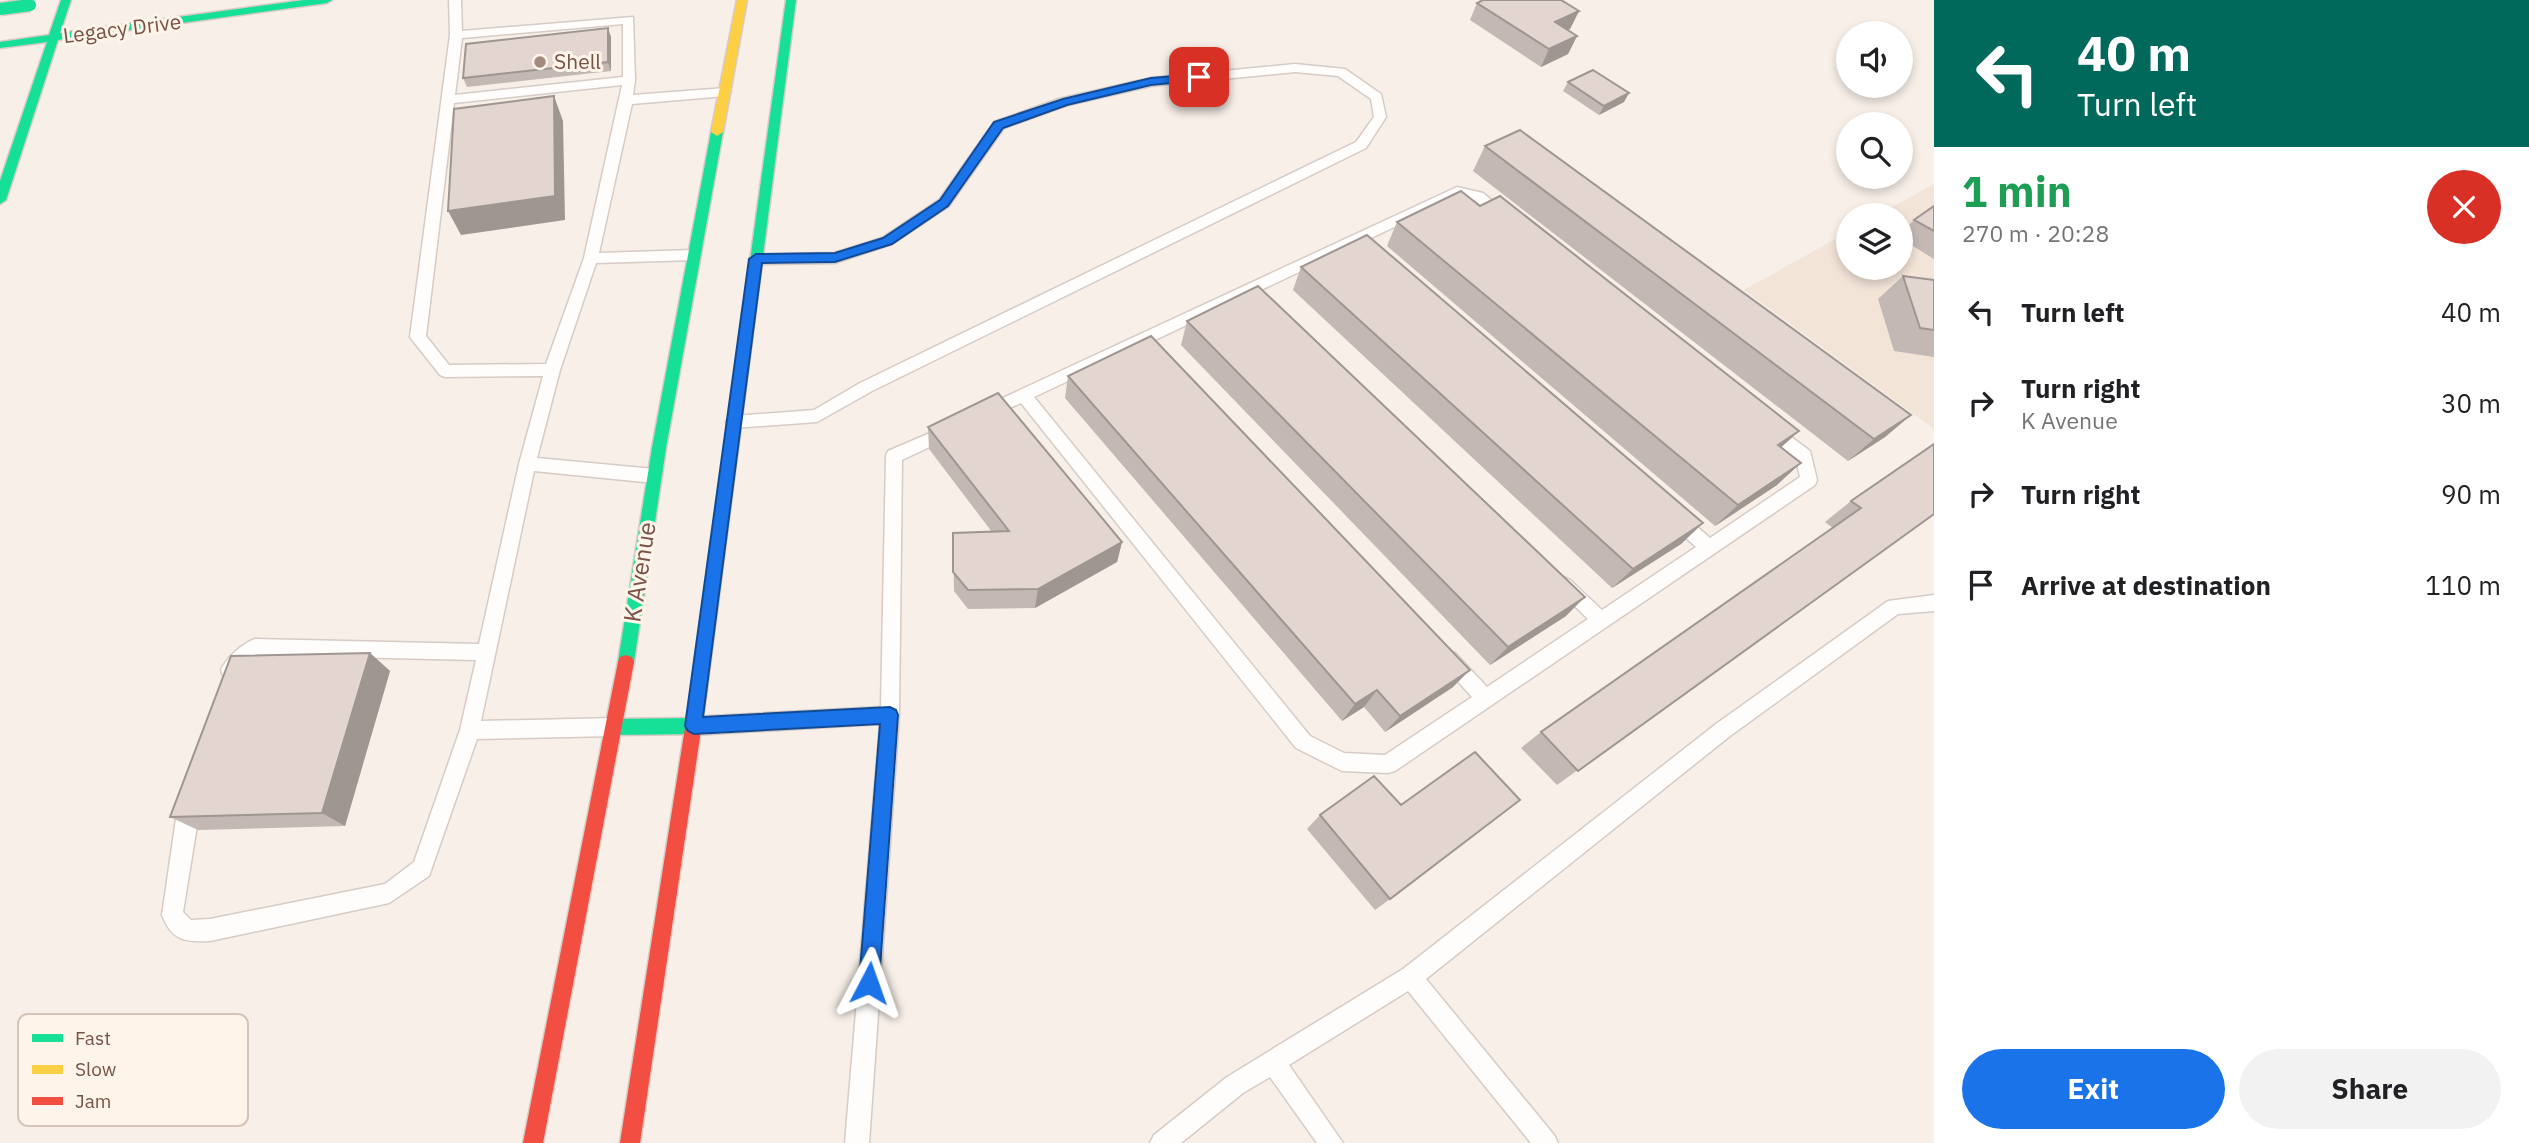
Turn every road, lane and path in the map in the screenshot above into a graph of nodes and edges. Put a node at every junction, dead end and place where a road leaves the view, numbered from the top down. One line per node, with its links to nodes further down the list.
1 (60, 0): 7 (main road, Legacy Drive)
2 (66, 0): 12 (main road)
3 (327, 0): 12 (main road, Legacy Drive)
4 (455, 0): 11 (lane)
5 (742, 0): 17 (main road, K Avenue)
6 (791, 0): 24 (main road)
7 (24, 2): 8 (main road, Legacy Drive, bridge); 14 (main road)
8 (0, 9)
9 (569, 26): 10 (lane); 13 (lane); 16 (lane)
10 (519, 30): 11 (lane); 15 (lane)
11 (456, 35): 18 (lane)
12 (54, 37): 14 (main road, Legacy Drive); 20 (main road)
13 (569, 41)
14 (0, 44)
15 (519, 47)
16 (629, 80): 18 (lane); 19 (lane)
17 (725, 92): 19 (lane); 22 (main road, K Avenue)
18 (448, 100): 25 (lane)
19 (626, 100): 23 (lane)
20 (0, 200)
21 (1522, 231): 26 (lane)
22 (701, 256): 23 (lane); 30 (main road, K Avenue)
23 (591, 258): 25 (lane)
24 (750, 258): 28 (main road); 28 (lane)
25 (552, 370): 29 (lane)
26 (1024, 396): 39 (lane); 40 (lane)
27 (1749, 413): 32 (lane)
28 (734, 422): 41 (main road)
29 (527, 464): 30 (lane); 37 (lane)
30 (654, 476): 42 (main road, K Avenue)
31 (1657, 502): 32 (lane)
32 (1709, 547): 35 (lane)
33 (1552, 572): 35 (lane)
34 (1934, 603): 45 (lane)
35 (1601, 620): 39 (lane)
36 (1438, 648): 39 (lane)
37 (487, 652): 38 (lane); 43 (lane)
38 (223, 695)
39 (1485, 698)
40 (890, 715): 41 (lane); 49 (lane)
41 (694, 726): 42 (main road); 48 (main road)
42 (615, 727): 43 (lane); 47 (main road, K Avenue)
43 (470, 730): 44 (lane)
44 (197, 782)
45 (1411, 977): 46 (lane); 52 (lane)
46 (1273, 1062): 50 (lane); 51 (lane)
47 (533, 1143)
48 (630, 1143)
49 (857, 1143)
50 (1162, 1143)
51 (1331, 1143)
52 (1546, 1143)

